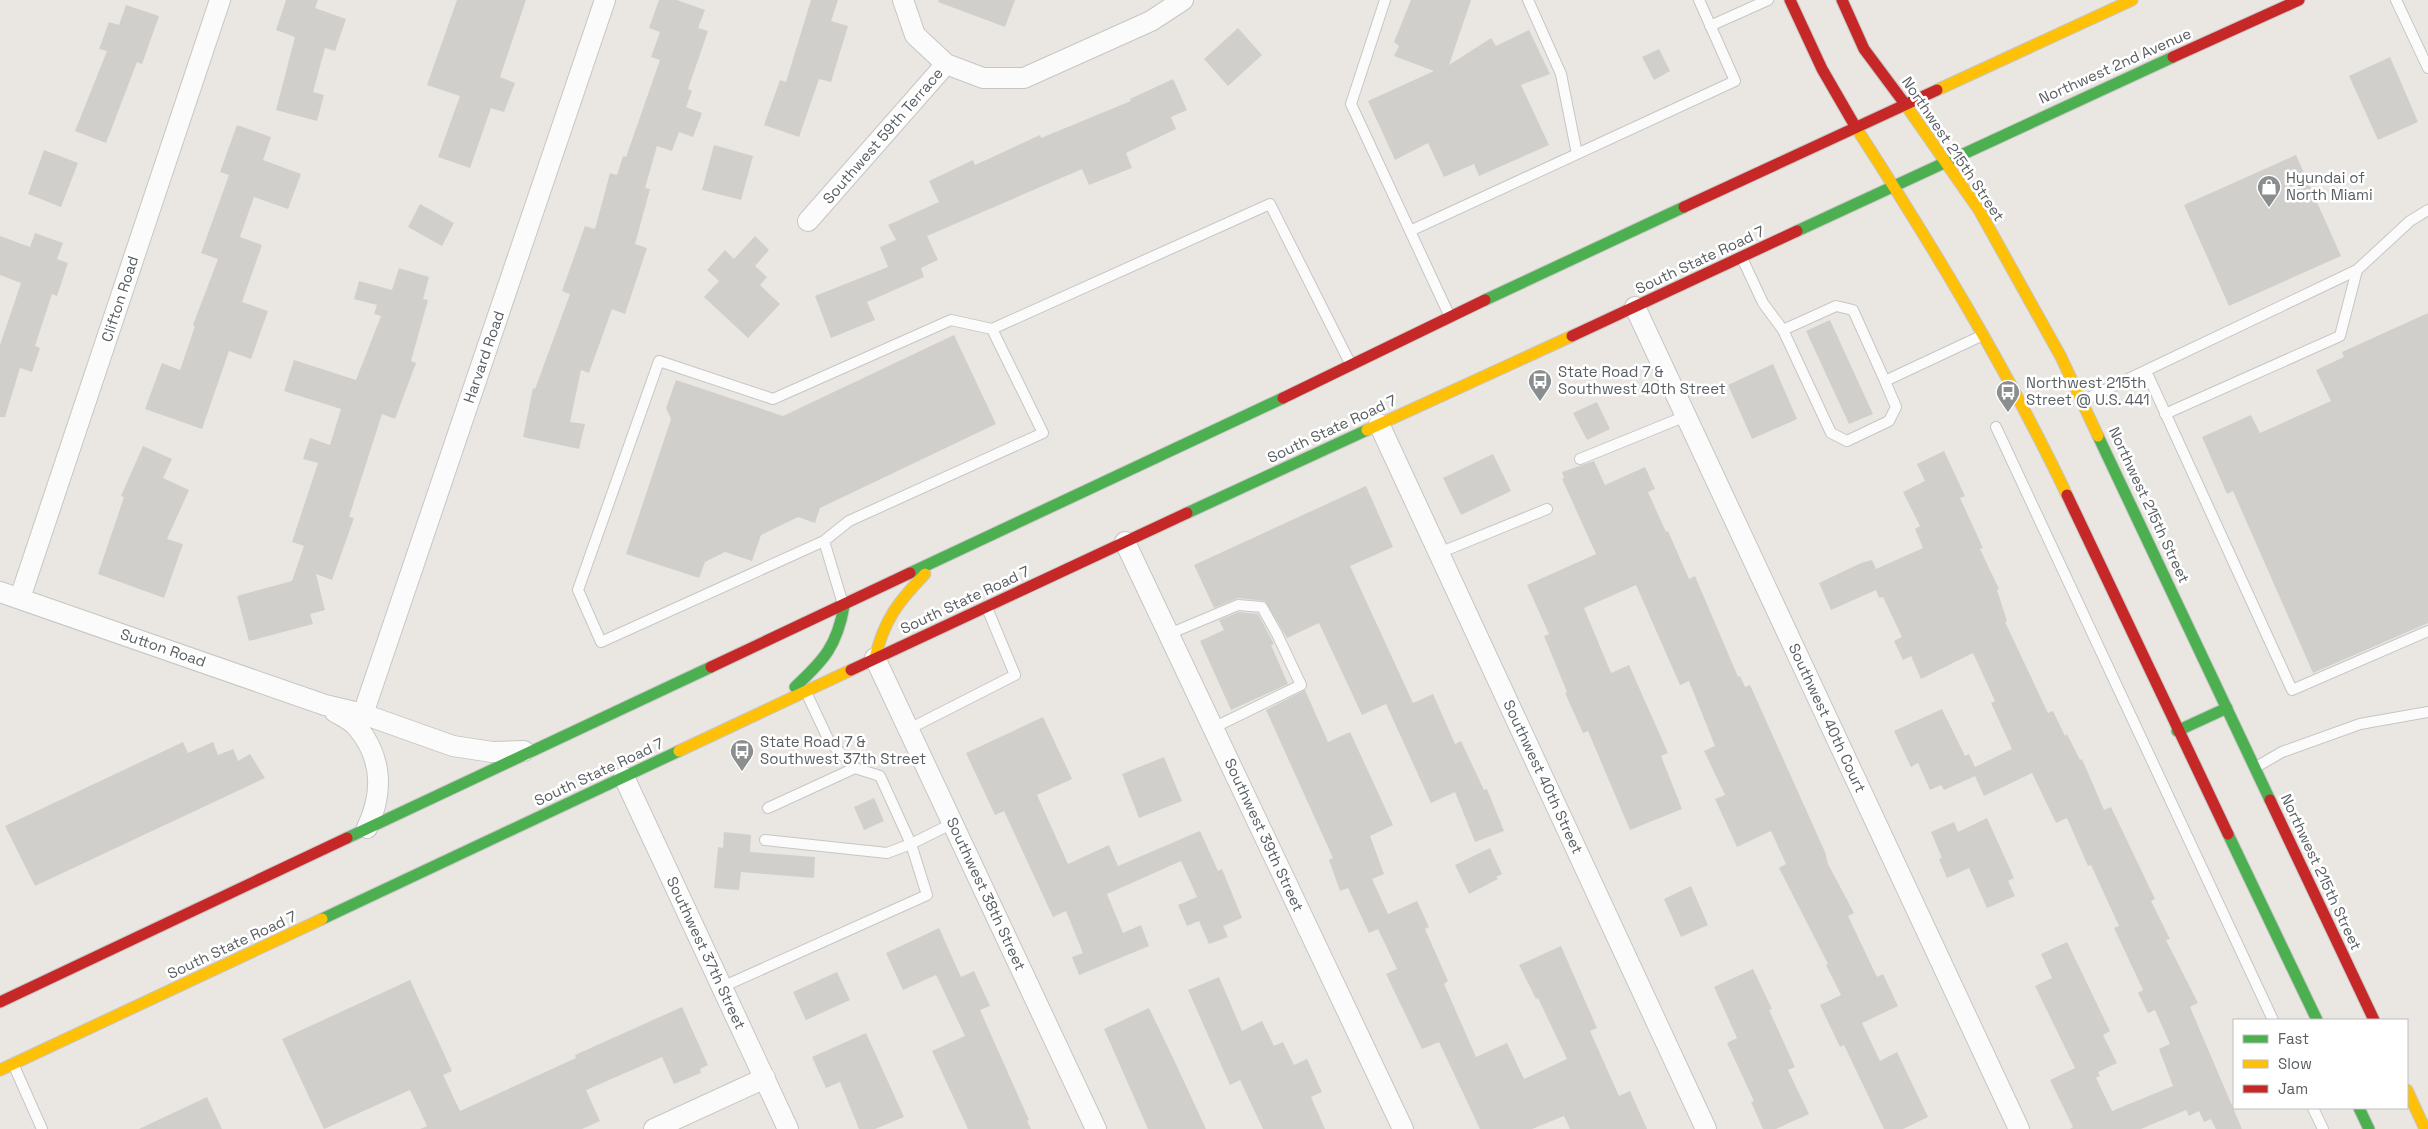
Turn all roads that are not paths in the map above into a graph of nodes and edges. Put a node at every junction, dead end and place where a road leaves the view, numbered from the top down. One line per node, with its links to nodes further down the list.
1 (220, 0): 47 (street, Clifton Road)
2 (605, 0): 58 (street, Harvard Road)
3 (903, 0): 15 (street)
4 (1183, 0): 15 (street, Southwest 59th Terrace)
5 (1385, 0): 24 (lane)
6 (1528, 0): 19 (lane)
7 (1699, 0): 14 (lane)
8 (1768, 0): 14 (lane)
9 (1790, 0): 18 (main road)
10 (1842, 0): 17 (main road, Northwest 215th Street)
11 (2132, 0): 17 (main road)
12 (2299, 0): 20 (main road, Northwest 2nd Avenue)
13 (2396, 0): 16 (lane)
14 (1710, 26): 19 (lane)
15 (946, 64): 23 (street, Southwest 59th Terrace)
16 (2428, 68)
17 (1905, 104): 18 (main road); 20 (main road, Northwest 215th Street)
18 (1855, 126): 21 (main road); 28 (main road)
19 (1577, 154): 24 (lane)
20 (1945, 162): 21 (main road, South State Road 7); 35 (main road, Northwest 215th Street)
21 (1894, 186): 25 (main road, South State Road 7); 31 (main road)
22 (2428, 210): 26 (lane)
23 (808, 221)
24 (1410, 231): 28 (lane)
25 (1742, 257): 27 (main road, South State Road 7); 30 (lane)
26 (2357, 270): 33 (lane); 36 (lane)
27 (1635, 307): 37 (street, Southwest 40th Court); 38 (main road, South State Road 7)
28 (1450, 318): 32 (main road)
29 (992, 329): 32 (lane); 42 (lane); 42 (lane)
30 (1783, 330): 34 (lane); 34 (lane)
31 (1982, 335): 34 (lane); 61 (main road)
32 (1352, 365): 45 (main road)
33 (2146, 371): 35 (lane); 36 (lane)
34 (1885, 381)
35 (2083, 401): 56 (main road, Northwest 215th Street)
36 (2165, 414): 50 (lane)
37 (1686, 416): 40 (lane); 88 (street, Southwest 40th Court)
38 (1379, 424): 43 (main road, South State Road 7); 44 (street, Southwest 40th Street)
39 (1996, 427): 73 (lane)
40 (1580, 458)
41 (1547, 509): 44 (lane)
42 (824, 541): 48 (lane)
43 (1125, 542): 49 (main road, South State Road 7); 51 (street, Southwest 39th Street)
44 (1439, 553): 87 (street, Southwest 40th Street)
45 (939, 560): 48 (main road); 52 (main road)
46 (0, 592): 47 (street, Sutton Road)
47 (20, 598): 54 (street, Sutton Road)
48 (844, 606): 55 (main road); 62 (main road)
49 (986, 607): 52 (main road, South State Road 7); 60 (lane)
50 (2428, 631)
51 (1170, 634): 59 (street, Southwest 39th Street); 59 (lane)
52 (876, 658): 53 (main road, South State Road 7); 60 (street, Southwest 38th Street)
53 (805, 691): 55 (main road, South State Road 7); 64 (lane)
54 (325, 705): 58 (street, Sutton Road); 68 (street, Sutton Road)
55 (776, 705): 65 (main road, South State Road 7)
56 (2227, 708): 61 (main road); 63 (main road, Northwest 215th Street)
57 (2428, 712): 63 (lane)
58 (363, 714): 62 (street, Sutton Road)
59 (1213, 728): 86 (street, Southwest 39th Street)
60 (909, 729): 67 (street, Southwest 38th Street)
61 (2177, 731): 74 (main road)
62 (532, 751): 68 (main road)
63 (2255, 767): 75 (main road, Northwest 215th Street)
64 (855, 768): 66 (lane); 70 (lane)
65 (624, 777): 71 (street, Southwest 37th Street); 76 (main road, South State Road 7)
66 (768, 808)
67 (953, 823): 70 (lane); 85 (street, Southwest 38th Street)
68 (367, 828): 72 (main road)
69 (764, 840): 70 (lane)
70 (911, 844): 71 (lane)
71 (722, 986): 78 (street, Southwest 37th Street)
72 (0, 1002)
73 (2273, 1019)
74 (2317, 1019)
75 (2374, 1019)
76 (13, 1064): 77 (main road, South State Road 7); 82 (lane)
77 (0, 1070)
78 (765, 1078): 83 (street); 84 (street, Southwest 37th Street)
79 (2408, 1092): 91 (main road)
80 (2314, 1109): 89 (lane)
81 (2359, 1109): 90 (main road)
82 (42, 1129)
83 (654, 1129)
84 (788, 1129)
85 (1096, 1129)
86 (1403, 1129)
87 (1706, 1129)
88 (2018, 1129)
89 (2323, 1129)
90 (2369, 1129)
91 (2425, 1129)

